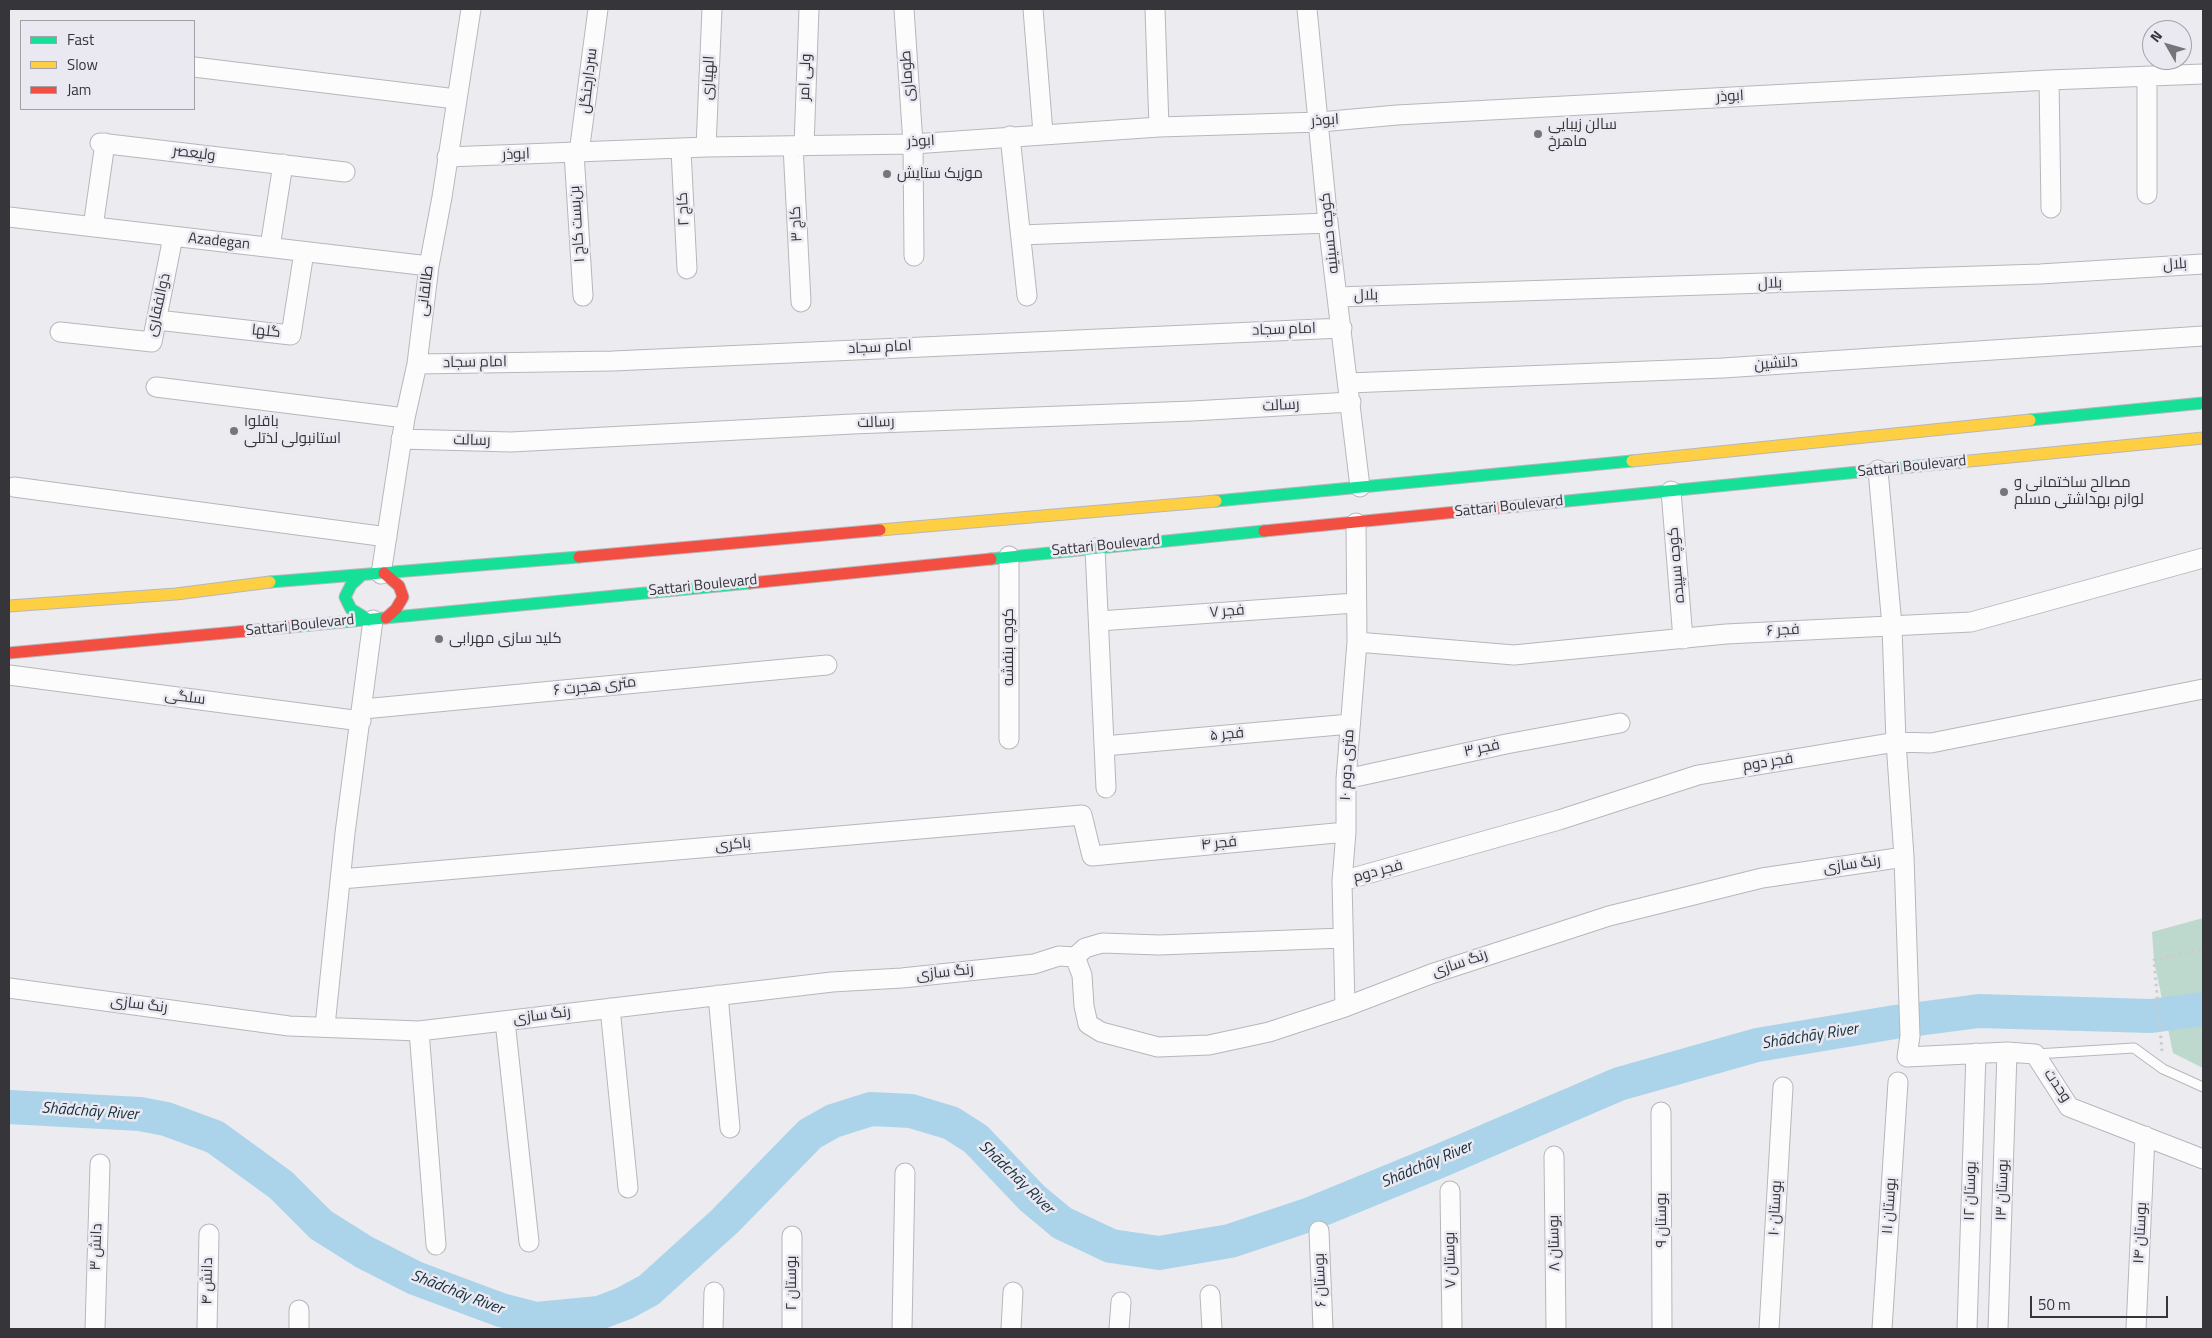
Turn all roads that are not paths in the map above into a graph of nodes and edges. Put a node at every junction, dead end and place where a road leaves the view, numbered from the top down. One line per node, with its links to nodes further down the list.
1 (470, 9): 13 (street, طالقانی)
2 (598, 9): 22 (street, سردارجنگل)
3 (712, 9): 20 (street, الهیاری)
4 (809, 9): 19 (street, ولی امر)
5 (904, 9): 18 (street, طوماری)
6 (1033, 9): 16 (street)
7 (1155, 9): 15 (street)
8 (1307, 9): 14 (street, کوچه حسینیه)
9 (195, 67): 13 (street)
10 (2203, 74): 11 (street, ابوذر)
11 (2147, 76): 12 (street, ابوذر); 26 (street)
12 (2049, 80): 14 (street, ابوذر); 27 (street)
13 (456, 99): 23 (street, طالقانی)
14 (1320, 122): 15 (street, ابوذر); 29 (street, کوچه حسینیه)
15 (1159, 127): 16 (street, ابوذر)
16 (1043, 133): 17 (street, ابوذر)
17 (1010, 136): 18 (street, ابوذر); 31 (street)
18 (913, 144): 19 (street, ابوذر); 35 (street, طوماری)
19 (798, 146): 20 (street, ابوذر); 42 (street, کاج ۳)
20 (706, 147): 21 (street, ابوذر)
21 (681, 150): 22 (street, ابوذر); 38 (street, کاج ۲)
22 (577, 153): 23 (street, ابوذر); 39 (street, بن‌بست کاج ۱)
23 (447, 157): 37 (street, طالقانی)
24 (283, 164): 25 (street, ولیعصر); 30 (street, ولیعصر); 33 (street)
25 (344, 172)
26 (2147, 194)
27 (2051, 208)
28 (9, 217): 30 (street, Azadegan)
29 (1328, 223): 31 (street); 41 (street, کوچه حسینیه)
30 (93, 227): 32 (street, Azadegan)
31 (1021, 235): 40 (street)
32 (173, 237): 33 (street, Azadegan); 43 (street, ذوالفقاری)
33 (270, 247): 34 (street, Azadegan)
34 (304, 252): 37 (street, Azadegan); 43 (street, گلها)
35 (914, 256)
36 (2203, 264): 41 (street, بلال)
37 (429, 266): 47 (street, طالقانی)
38 (686, 268)
39 (582, 296)
40 (1027, 296)
41 (1337, 297): 44 (street, کوچه حسینیه)
42 (801, 302)
43 (157, 320): 45 (street, ذوالفقاری)
44 (1342, 328): 47 (street, امام سجاد); 48 (street, کوچه حسینیه)
45 (60, 332)
46 (2203, 336): 48 (street, دلنشین)
47 (418, 364): 52 (street, طالقانی)
48 (1349, 383): 50 (street, کوچه حسینیه)
49 (156, 387): 52 (street)
50 (1351, 402): 54 (street, رسالت); 58 (street, کوچه حسینیه)
51 (2203, 403): 56 (main road)
52 (405, 418): 54 (street, طالقانی)
53 (2203, 438): 55 (main road, Sattari Boulevard)
54 (402, 439): 66 (street, طالقانی)
55 (1878, 470): 60 (main road, Sattari Boulevard); 75 (street)
56 (1382, 486): 58 (main road); 63 (main road)
57 (14, 487): 66 (street)
58 (1360, 487): 59 (main road)
59 (1330, 489): 61 (main road); 70 (main road)
60 (1671, 491): 63 (main road, Sattari Boulevard); 76 (street, کوچه سپیده)
61 (1321, 501)
62 (1324, 515): 65 (main road)
63 (1385, 520): 64 (main road, Sattari Boulevard)
64 (1356, 523): 65 (main road, Sattari Boulevard); 71 (street, ۱۰ متری دوم)
65 (1335, 524): 67 (main road, Sattari Boulevard)
66 (387, 537): 70 (street, طالقانی)
67 (1095, 548): 68 (main road, Sattari Boulevard); 74 (street)
68 (1009, 556): 73 (main road, Sattari Boulevard); 85 (street, کوچه بنفشه)
69 (2203, 558): 75 (street, فجر ۶)
70 (376, 574): 72 (main road); 73 (main road); 73 (main road)
71 (1355, 603): 74 (street, فجر ۷); 77 (street, ۱۰ متری دوم)
72 (9, 606)
73 (376, 619): 78 (main road, Sattari Boulevard); 82 (street)
74 (1099, 621): 87 (street)
75 (1892, 626): 76 (street, فجر ۶); 86 (street)
76 (1684, 638): 77 (street, فجر ۶)
77 (1356, 642): 84 (street, ۱۰ متری دوم)
78 (9, 653)
79 (827, 665): 82 (street, ۶ متری هجرت)
80 (9, 674): 82 (street, سلگی)
81 (2203, 689): 86 (street, فجر دوم)
82 (362, 715): 93 (street)
83 (1620, 723): 88 (street, فجر ۳)
84 (1350, 724): 87 (street, فجر ۵); 88 (street, ۱۰ متری دوم)
85 (1009, 739)
86 (1896, 742): 92 (street); 94 (street, فجر دوم)
87 (1104, 746): 89 (street)
88 (1346, 779): 90 (street, ۱۰ متری دوم)
89 (1106, 788)
90 (1346, 832): 91 (street, فجر ۴); 94 (street, ۱۰ متری دوم)
91 (1092, 856): 93 (street, باکری)
92 (1904, 857): 100 (street, رنگ سازی); 105 (street, وحدت)
93 (341, 879): 102 (street)
94 (1342, 881): 95 (street, ۱۰ متری دوم)
95 (1343, 938): 96 (street, رنگ سازی); 100 (street, ۱۰ متری دوم)
96 (1075, 957): 98 (street, رنگ سازی); 100 (street, رنگ سازی)
97 (9, 988): 102 (street, رنگ سازی)
98 (718, 995): 99 (street, رنگ سازی); 111 (street)
99 (610, 1008): 101 (street, رنگ سازی); 117 (street)
100 (1345, 1008)
101 (505, 1021): 103 (street, رنگ سازی); 122 (street)
102 (325, 1026): 103 (street, رنگ سازی)
103 (419, 1031): 123 (street)
104 (2007, 1052): 105 (street, وحدت); 106 (street, وحدت); 145 (street, بوستان ۱۳)
105 (1976, 1054): 144 (street, بوستان ۱۲)
106 (2035, 1054): 109 (lane); 112 (street, وحدت)
107 (1898, 1082): 143 (street, بوستان ۱۱)
108 (1783, 1087): 142 (street, بوستان ۱۰)
109 (2203, 1087)
110 (1661, 1112): 141 (street, بوستان ۹)
111 (730, 1128)
112 (2145, 1136): 114 (street, وحدت); 146 (street, بوستان ۱۴)
113 (1554, 1156): 140 (street, بوستان ۸)
114 (2203, 1158)
115 (100, 1164): 129 (street, دانش ۳)
116 (905, 1173): 134 (street)
117 (628, 1188)
118 (1450, 1191): 139 (street, بوستان ۷)
119 (1319, 1231): 138 (street, بوستان ۶)
120 (209, 1234): 130 (street, دانش ۴)
121 (792, 1236): 133 (street, بوستان ۲)
122 (529, 1242)
123 (436, 1245)
124 (714, 1292): 132 (street)
125 (1013, 1292): 135 (street)
126 (1210, 1294): 137 (street)
127 (1121, 1302): 136 (street)
128 (299, 1310): 131 (street)
129 (95, 1329)
130 (207, 1329)
131 (298, 1329)
132 (713, 1329)
133 (792, 1329)
134 (902, 1329)
135 (1011, 1329)
136 (1120, 1329)
137 (1212, 1329)
138 (1323, 1329)
139 (1452, 1329)
140 (1556, 1329)
141 (1662, 1329)
142 (1769, 1329)
143 (1882, 1329)
144 (1967, 1329)
145 (1998, 1329)
146 (2136, 1329)

